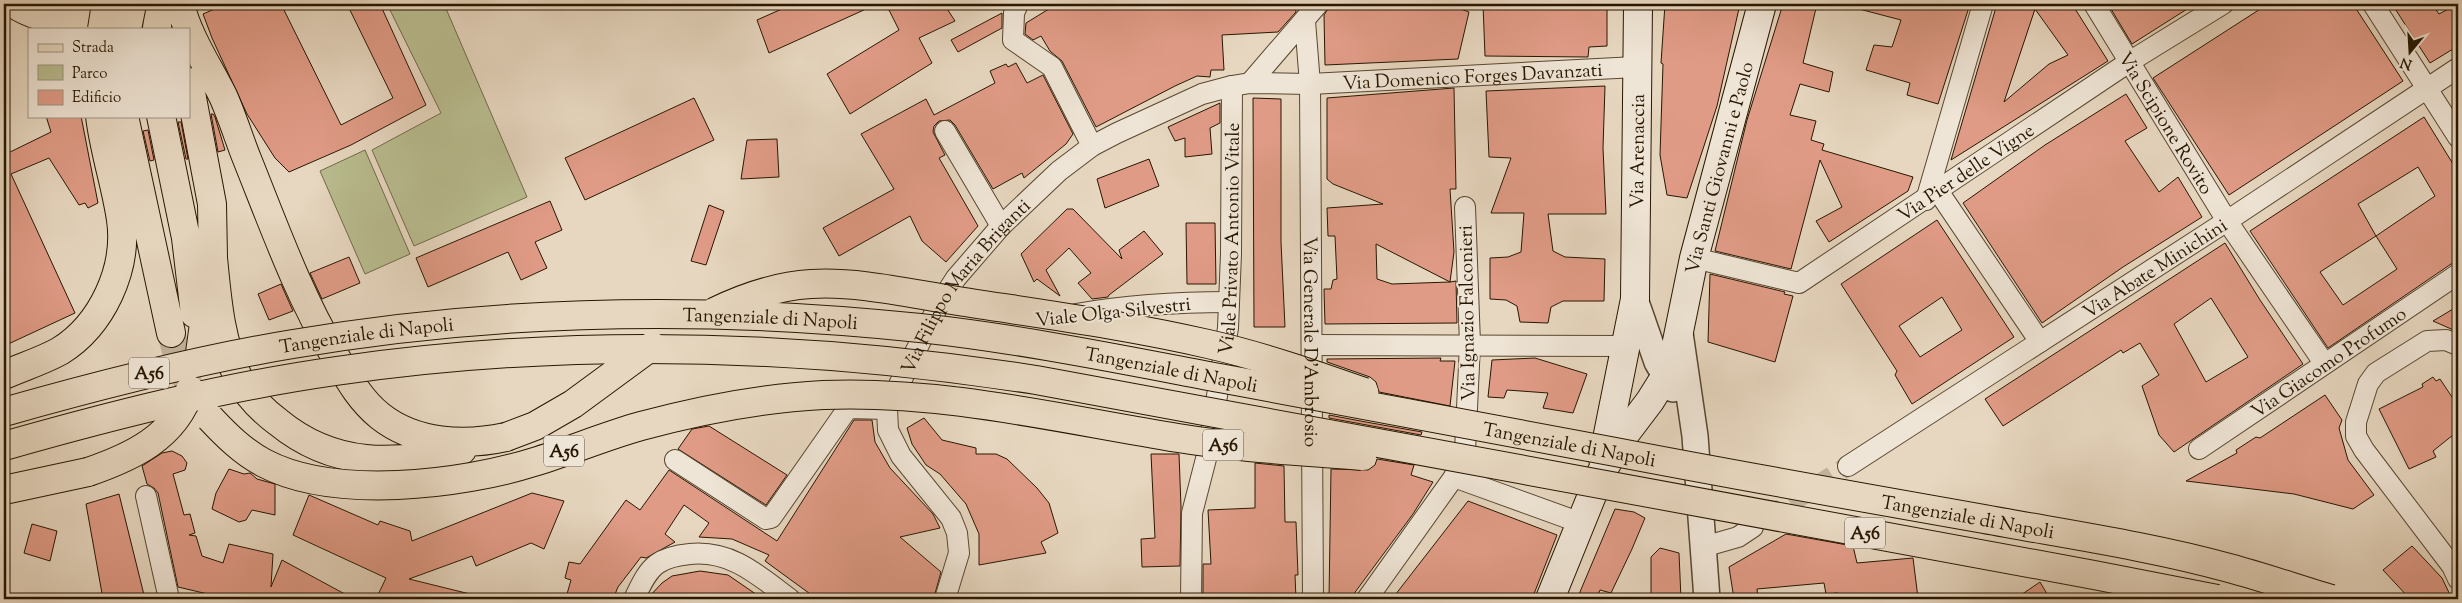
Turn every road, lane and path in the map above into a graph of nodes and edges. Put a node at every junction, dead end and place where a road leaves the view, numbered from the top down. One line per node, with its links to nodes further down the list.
1 (14, 4): 11 (main road)
2 (106, 4): 13 (main road, bridge)
3 (1018, 4): 28 (street)
4 (1318, 4): 12 (street)
5 (1638, 4): 17 (main road, Via Arenaccia)
6 (1762, 4): 34 (main road, Via Santi Giovanni e Paolo)
7 (1983, 4): 29 (street)
8 (2094, 4): 16 (street, Via Scipione Rovito)
9 (2223, 4): 16 (street, Via Pier delle Vigne)
10 (2373, 4): 22 (street)
11 (156, 13): 14 (main road, bridge)
12 (1305, 21): 19 (street); 20 (street)
13 (102, 28)
14 (171, 28)
15 (190, 46): 55 (main road, bridge)
16 (2129, 62): 29 (street, Via Pier delle Vigne); 31 (street, Via Scipione Rovito)
17 (1636, 67): 20 (street, Via Domenico Forges Davanzati); 36 (main road, Via Arenaccia)
18 (2458, 68): 22 (street, Via Abate Minichini)
19 (1241, 84): 20 (street, Via Filippo Maria Briganti); 28 (street, Via Filippo Maria Briganti); 37 (street, Viale Privato Antonio Vitale)
20 (1310, 84): 43 (street, Via Generale D'Ambrosio)
21 (190, 87): 33 (main road)
22 (2427, 88): 27 (street); 31 (street, Via Abate Minichini)
23 (100, 118): 48 (main road)
24 (124, 118): 39 (main road, A56)
25 (161, 118): 46 (main road)
26 (945, 131): 32 (street)
27 (2458, 137)
28 (1092, 146): 32 (street, Via Filippo Maria Briganti)
29 (1932, 196): 34 (street, Via Pier delle Vigne); 41 (street)
30 (1465, 207): 42 (street, Via Ignazio Falconieri)
31 (2227, 221): 41 (street, Via Abate Minichini); 47 (street, Via Scipione Rovito)
32 (1000, 226): 38 (street, Via Filippo Maria Briganti)
33 (213, 258): 46 (main road); 55 (main road, bridge)
34 (1694, 258): 40 (main road, Via Santi Giovanni e Paolo)
35 (2458, 274): 47 (street, Via Giacomo Profumo)
36 (1635, 299): 45 (main road, Via Arenaccia); 49 (street)
37 (1229, 302): 38 (street, Viale Olga Silvestri); 73 (street, Viale Privato Antonio Vitale)
38 (938, 306): 50 (street, Via Filippo Maria Briganti)
39 (171, 332)
40 (1680, 332): 49 (main road, Via Santi Giovanni e Paolo); 54 (street)
41 (2040, 342): 59 (street, Via Abate Minichini)
42 (1470, 344): 43 (street); 45 (street); 62 (street, Via Ignazio Falconieri)
43 (1312, 345): 74 (street, Via Generale D'Ambrosio)
44 (2458, 345): 68 (street)
45 (1625, 346): 61 (main road, Via Arenaccia)
46 (200, 353): 63 (main road, bridge)
47 (2324, 363): 57 (street, Via Giacomo Profumo)
48 (4, 374)
49 (1665, 377): 54 (street); 61 (main road, Via Santi Giovanni e Paolo)
50 (888, 409): 58 (street); 72 (street)
51 (4, 412): 53 (main road, Tangenziale di Napoli / A56, bridge)
52 (210, 418): 60 (main road, A56, bridge)
53 (1453, 422): 55 (main road, bridge); 79 (main road, Tangenziale di Napoli, bridge)
54 (1693, 424): 67 (street)
55 (506, 437)
56 (4, 446): 60 (main road, Tangenziale di Napoli, bridge)
57 (2199, 449)
58 (675, 460)
59 (1848, 466)
60 (1513, 469): 78 (main road, Tangenziale di Napoli / A56, bridge)
61 (1601, 473): 65 (main road)
62 (1454, 477): 65 (street); 75 (street, Via Ignazio Falconieri)
63 (4, 490)
64 (146, 496): 69 (street)
65 (1581, 523): 76 (main road)
66 (1753, 527): 67 (street)
67 (1703, 547): 77 (street)
68 (2458, 579)
69 (172, 599)
70 (634, 599): 71 (street)
71 (790, 599)
72 (945, 599)
73 (1191, 599)
74 (1313, 599)
75 (1367, 599)
76 (1550, 599)
77 (1707, 599)
78 (2217, 599)
79 (2331, 599)

